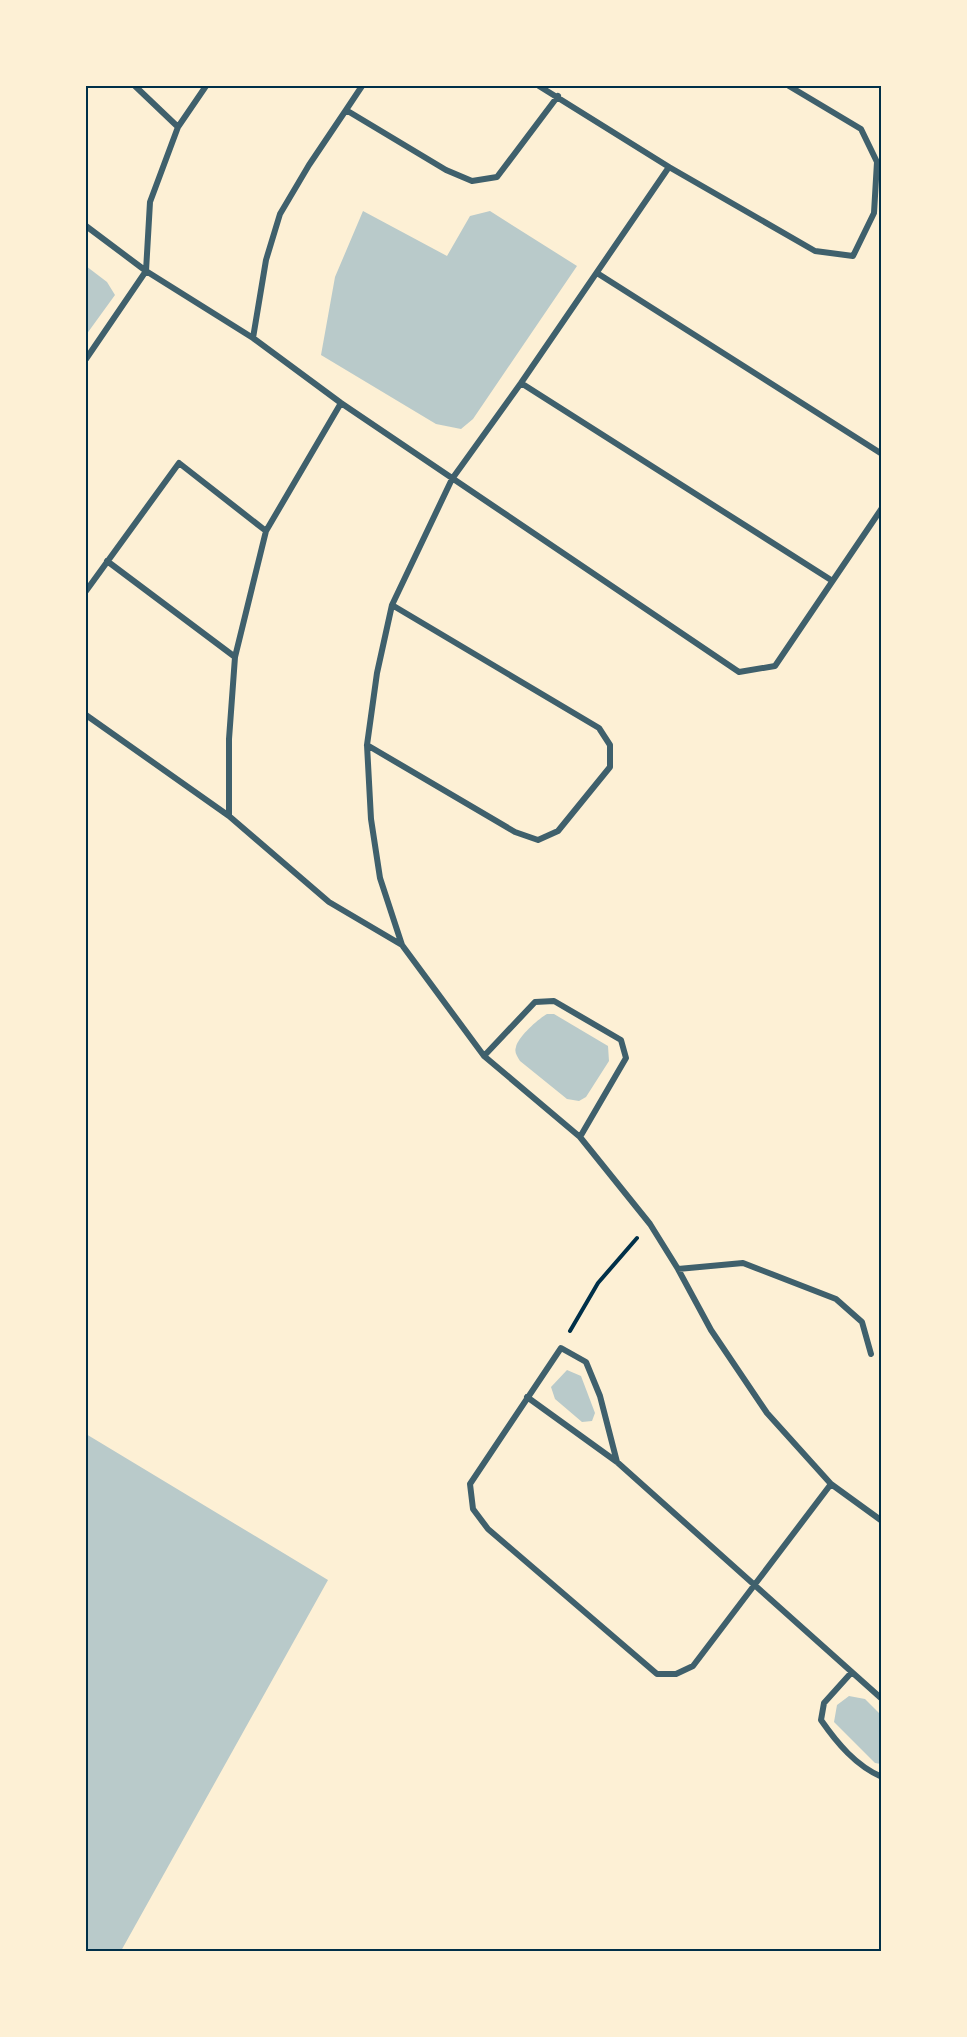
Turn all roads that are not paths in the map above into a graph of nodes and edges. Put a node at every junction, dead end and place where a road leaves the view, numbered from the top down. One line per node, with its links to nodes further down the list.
1 (135, 86): 8 (street)
2 (206, 86): 8 (street)
3 (362, 86): 7 (street)
4 (539, 86): 6 (street)
5 (789, 86): 9 (street)
6 (558, 96): 7 (street); 9 (street)
7 (346, 110): 13 (street)
8 (178, 127): 11 (street)
9 (669, 167): 12 (street)
10 (86, 226): 11 (street)
11 (146, 271): 13 (street); 14 (street)
12 (597, 273): 15 (street); 17 (street)
13 (253, 338): 16 (street)
14 (86, 359)
15 (521, 383): 18 (street); 22 (street)
16 (341, 404): 18 (street); 20 (street)
17 (882, 454)
18 (452, 479): 22 (street); 24 (street)
19 (882, 508): 22 (street)
20 (266, 531): 21 (street); 25 (street)
21 (107, 561): 23 (street); 25 (street)
22 (831, 580)
23 (86, 591)
24 (393, 605): 27 (street); 27 (street)
25 (235, 657): 28 (street)
26 (86, 715): 28 (street)
27 (367, 746): 29 (street)
28 (229, 816): 29 (street)
29 (402, 945): 30 (street)
30 (484, 1056): 31 (street); 31 (street)
31 (580, 1137): 32 (street)
32 (678, 1269): 33 (street); 36 (street)
33 (871, 1354)
34 (527, 1397): 35 (street); 35 (street); 38 (street)
35 (617, 1462): 38 (street)
36 (831, 1484): 37 (street); 38 (street)
37 (882, 1521)
38 (753, 1584): 39 (street)
39 (851, 1672): 40 (street); 41 (street)
40 (882, 1699)
41 (882, 1777)

